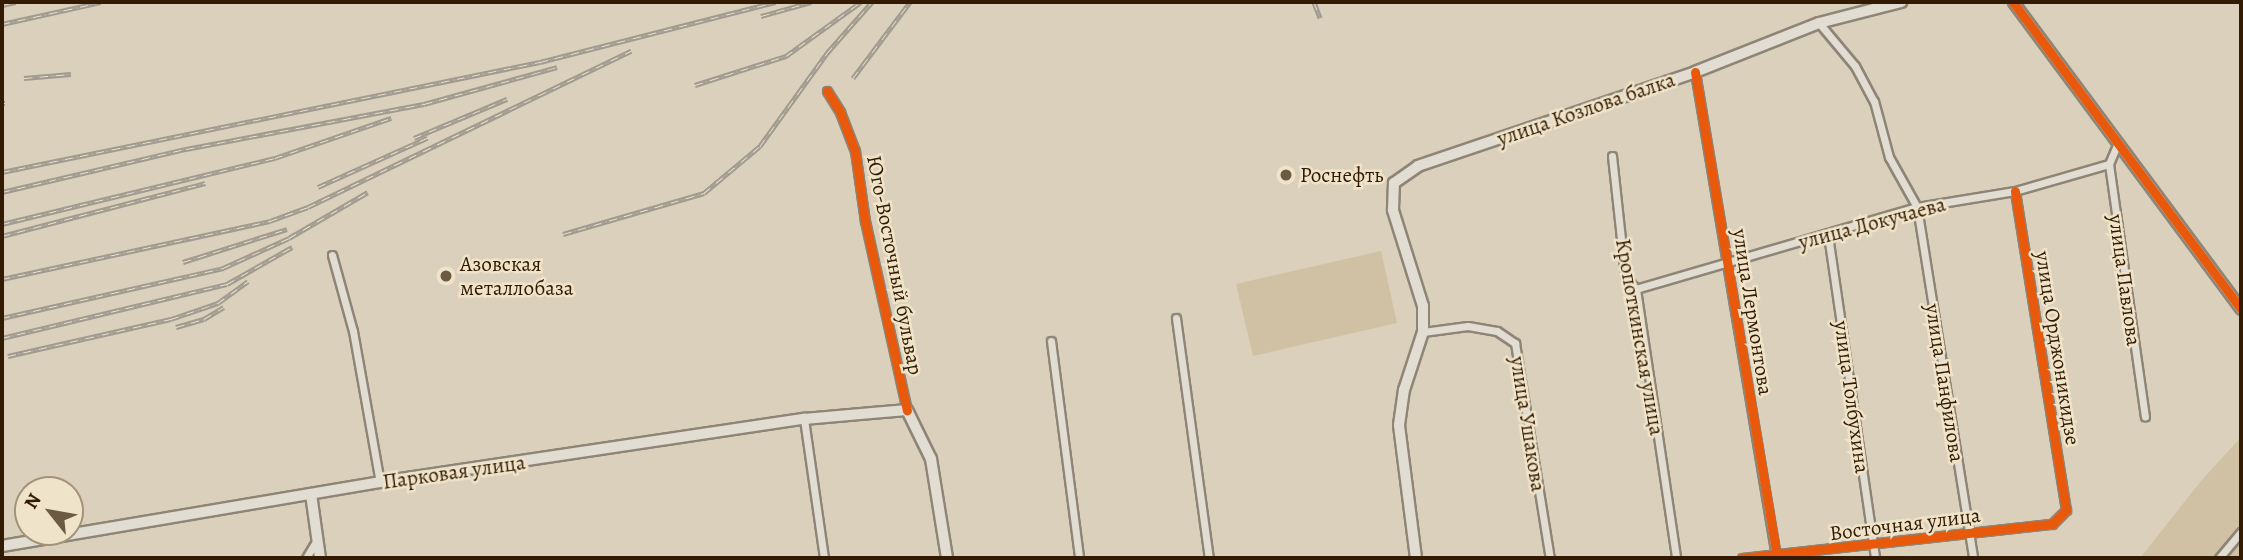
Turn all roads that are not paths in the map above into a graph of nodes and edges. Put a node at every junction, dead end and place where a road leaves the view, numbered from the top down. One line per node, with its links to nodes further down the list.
1 (1901, 2): 3 (main road, улица Козлова балка)
2 (2013, 2): 6 (street)
3 (1819, 23): 4 (main road, улица Козлова балка); 10 (street)
4 (1695, 72): 13 (street, улица Лермонтова); 17 (main road, улица Козлова балка)
5 (827, 92): 19 (street, Юго-Восточный бульвар)
6 (2117, 145): 8 (street); 15 (street)
7 (1612, 156): 14 (street, Кропоткинская улица)
8 (2109, 164): 9 (street, улица Докучаева); 20 (street, улица Павлова)
9 (2015, 191): 10 (street, улица Докучаева); 24 (street, улица Орджоникидзе)
10 (1917, 207): 11 (street, улица Докучаева); 25 (street, улица Панфилова)
11 (1828, 235): 13 (street, улица Докучаева); 29 (street, улица Толбухина)
12 (332, 255): 22 (street)
13 (1727, 261): 14 (street, улица Докучаева); 30 (street, улица Лермонтова)
14 (1636, 289): 39 (street, Кропоткинская улица)
15 (2241, 309)
16 (1176, 318): 36 (street)
17 (1423, 332): 37 (main road); 38 (street, улица Ушакова)
18 (1051, 341): 35 (street)
19 (907, 410): 21 (main road, Парковая улица); 34 (main road, Юго-Восточный бульвар)
20 (2145, 416)
21 (804, 419): 22 (main road, Парковая улица); 33 (street)
22 (380, 482): 23 (main road, Парковая улица)
23 (311, 494): 27 (main road); 28 (main road, Парковая улица)
24 (2066, 510): 25 (street, Восточная улица)
25 (1969, 533): 29 (street, Восточная улица); 42 (street, улица Панфилова)
26 (2241, 533): 43 (street)
27 (318, 540): 31 (street); 32 (main road)
28 (2, 547)
29 (1873, 547): 30 (street, Восточная улица); 41 (street, улица Толбухина)
30 (1776, 556): 40 (street, Восточная улица)
31 (306, 558)
32 (320, 558)
33 (824, 558)
34 (947, 558)
35 (1079, 558)
36 (1209, 558)
37 (1416, 558)
38 (1550, 558)
39 (1676, 558)
40 (1742, 558)
41 (1875, 558)
42 (1973, 558)
43 (2219, 558)

